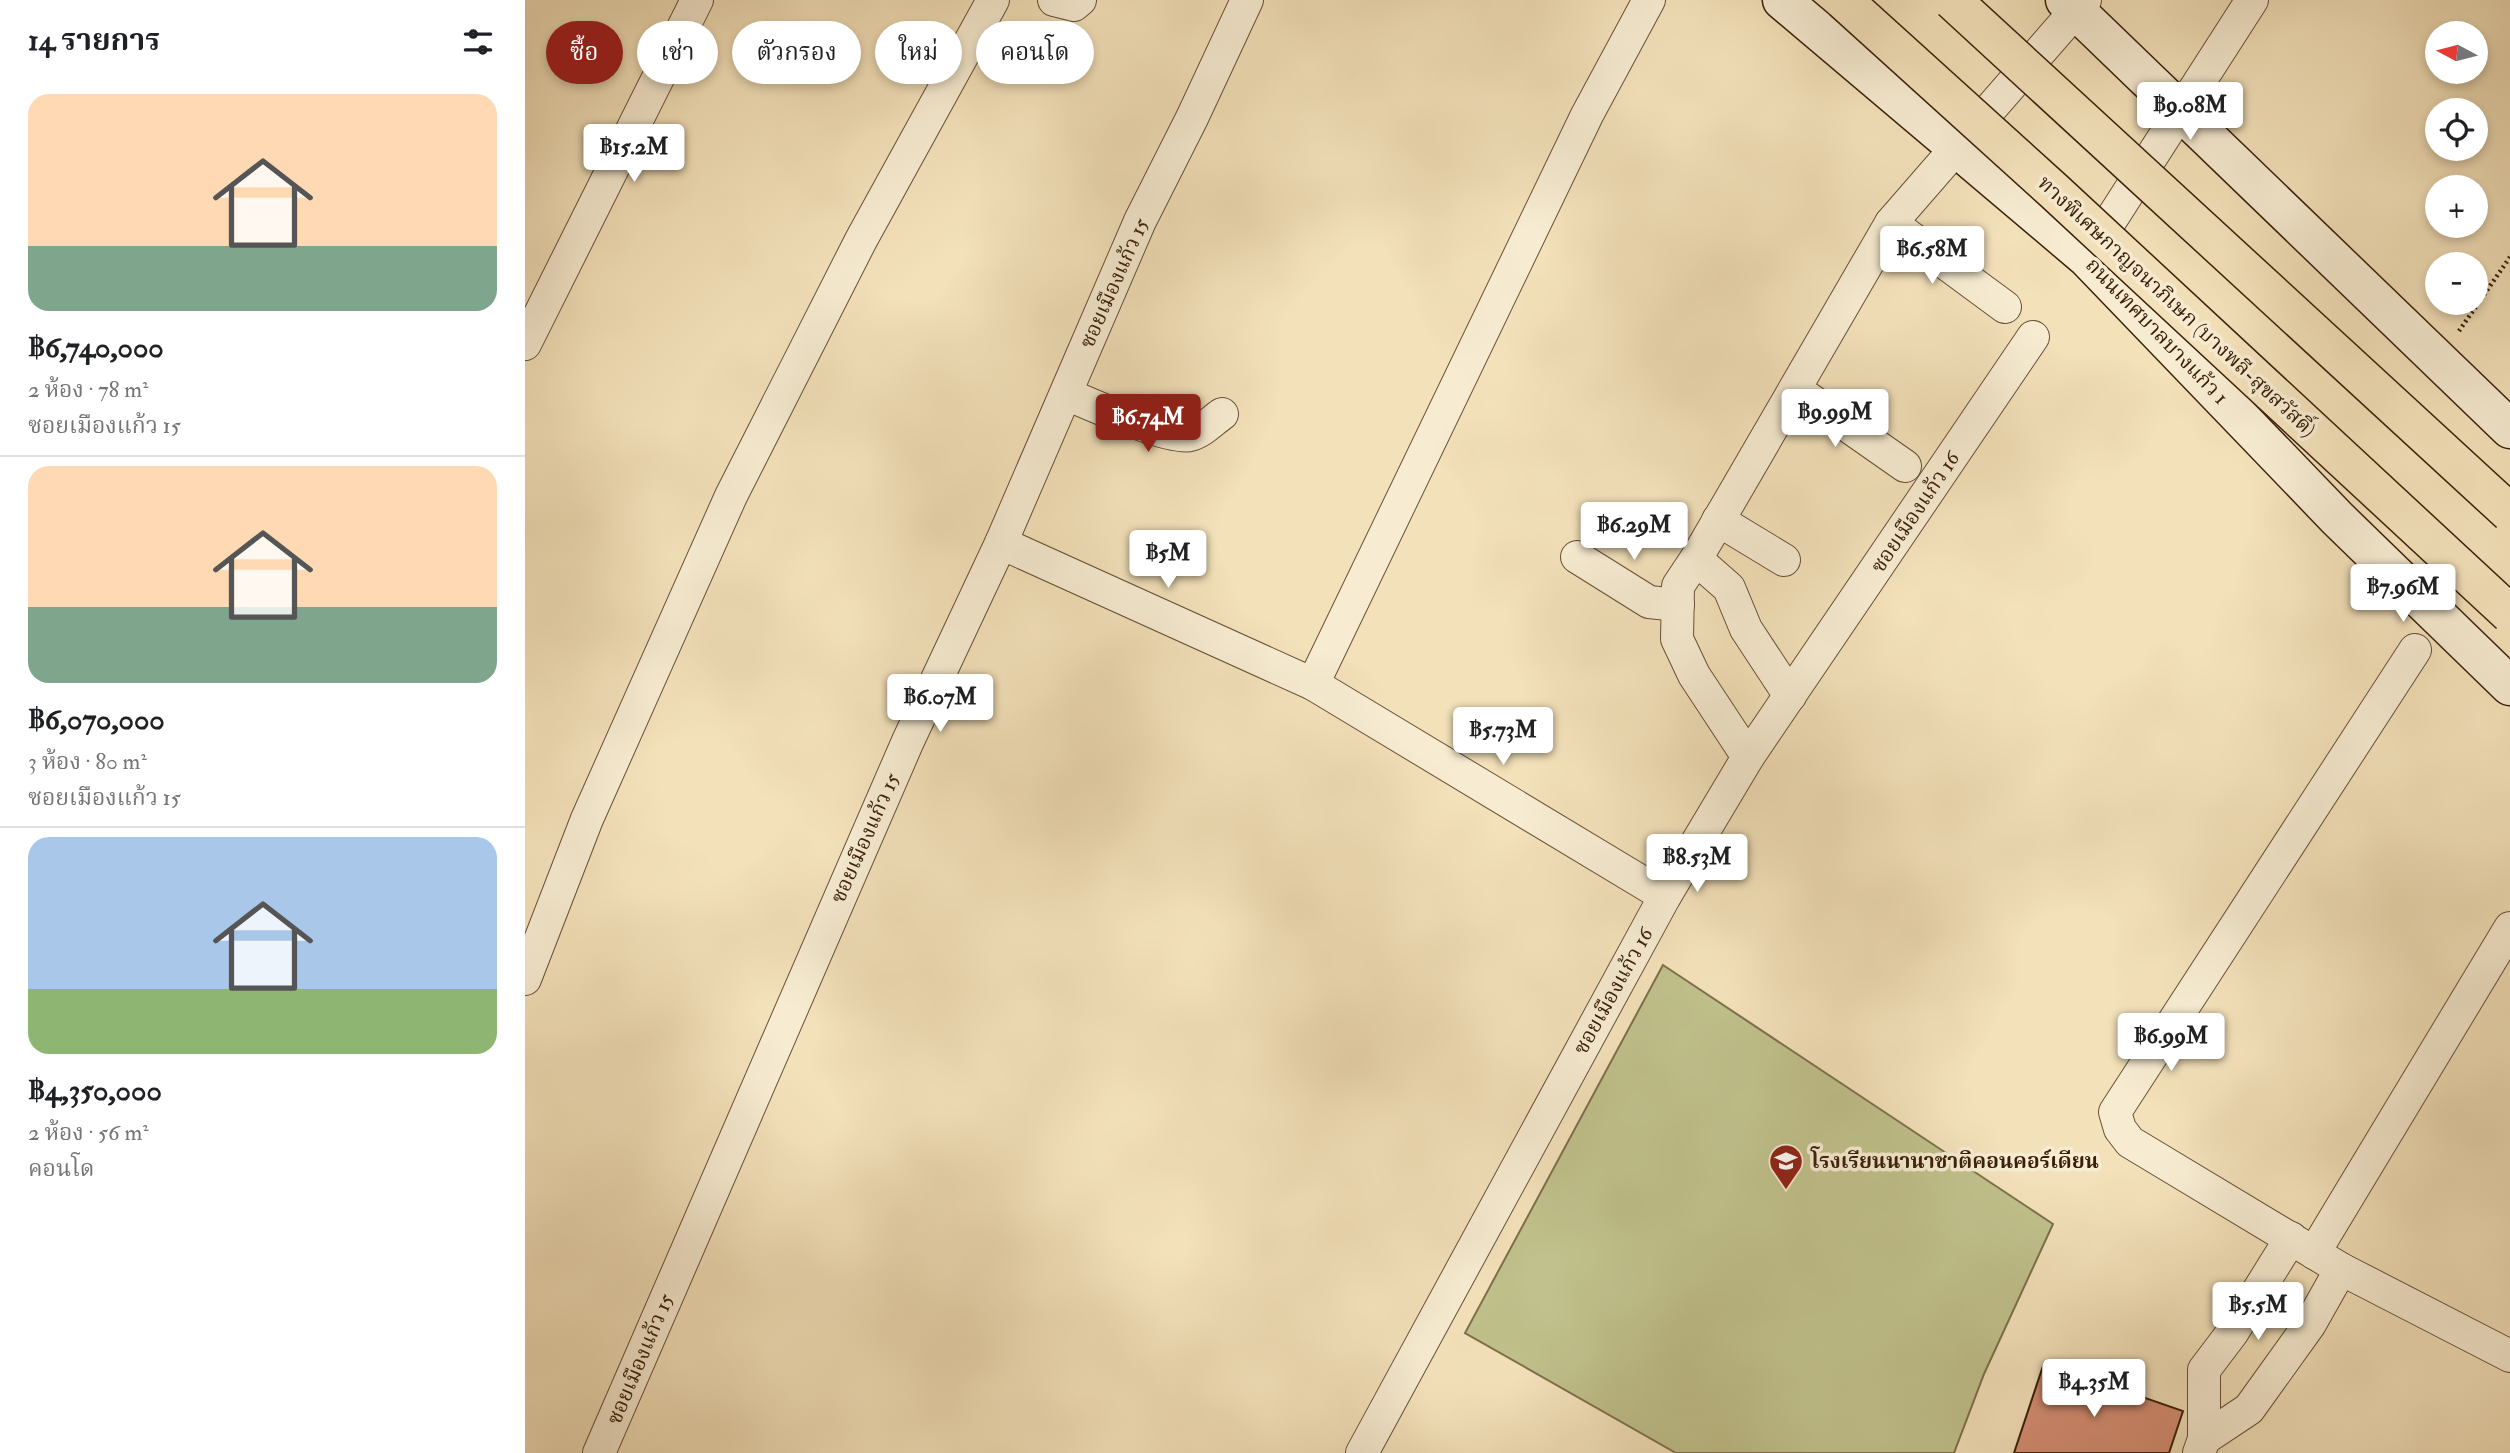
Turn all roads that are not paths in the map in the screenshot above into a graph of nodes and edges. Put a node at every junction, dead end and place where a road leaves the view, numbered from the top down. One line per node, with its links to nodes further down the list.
1 (697, 0): 18 (street)
2 (993, 0): 39 (street)
3 (1054, 0): 4 (street)
4 (1080, 0)
5 (1247, 0): 20 (street, ซอยเมืองแก้ว 15)
6 (1649, 0): 33 (street)
7 (1782, 0): 13 (main road, ถนนเทศบาลบางแก้ว 1)
8 (1843, 0): 31 (highway, ทางพิเศษกาญจนาภิเษก (บางพลี-สุขสวัสดิ์), bridge)
9 (1952, 0): 24 (highway, bridge)
10 (2252, 0): 12 (street)
11 (2075, 4): 12 (main road); 13 (street)
12 (2179, 110): 15 (street); 22 (main road)
13 (1956, 148): 14 (street); 15 (main road, ถนนเทศบาลบางแก้ว 1)
14 (1891, 223): 16 (street); 19 (street)
15 (2087, 258): 34 (main road, ถนนเทศบาลบางแก้ว 1)
16 (2005, 307)
17 (2033, 337): 35 (street, ซอยเมืองแก้ว 16)
18 (525, 344)
19 (1795, 389): 23 (street); 25 (street)
20 (1066, 394): 21 (street); 26 (street, ซอยเมืองแก้ว 15)
21 (1221, 414)
22 (2510, 429)
23 (1905, 466)
24 (2510, 513)
25 (1718, 520): 28 (street); 29 (street)
26 (1001, 543): 33 (street); 44 (street, ซอยเมืองแก้ว 15)
27 (1577, 557): 30 (street)
28 (1696, 559): 30 (street); 35 (street)
29 (1784, 560)
30 (1678, 605): 36 (street)
31 (2510, 614)
32 (2415, 650): 40 (street)
33 (1313, 684): 37 (street)
34 (2510, 686)
35 (1790, 696): 36 (street, ซอยเมืองแก้ว 16)
36 (1748, 757): 37 (street, ซอยเมืองแก้ว 16)
37 (1665, 895): 45 (street, ซอยเมืองแก้ว 16)
38 (2510, 928): 40 (street)
39 (525, 979)
40 (2303, 1245): 41 (street); 43 (street)
41 (2341, 1269): 42 (street); 43 (street)
42 (2510, 1356)
43 (2202, 1446)
44 (599, 1453)
45 (1362, 1453)

